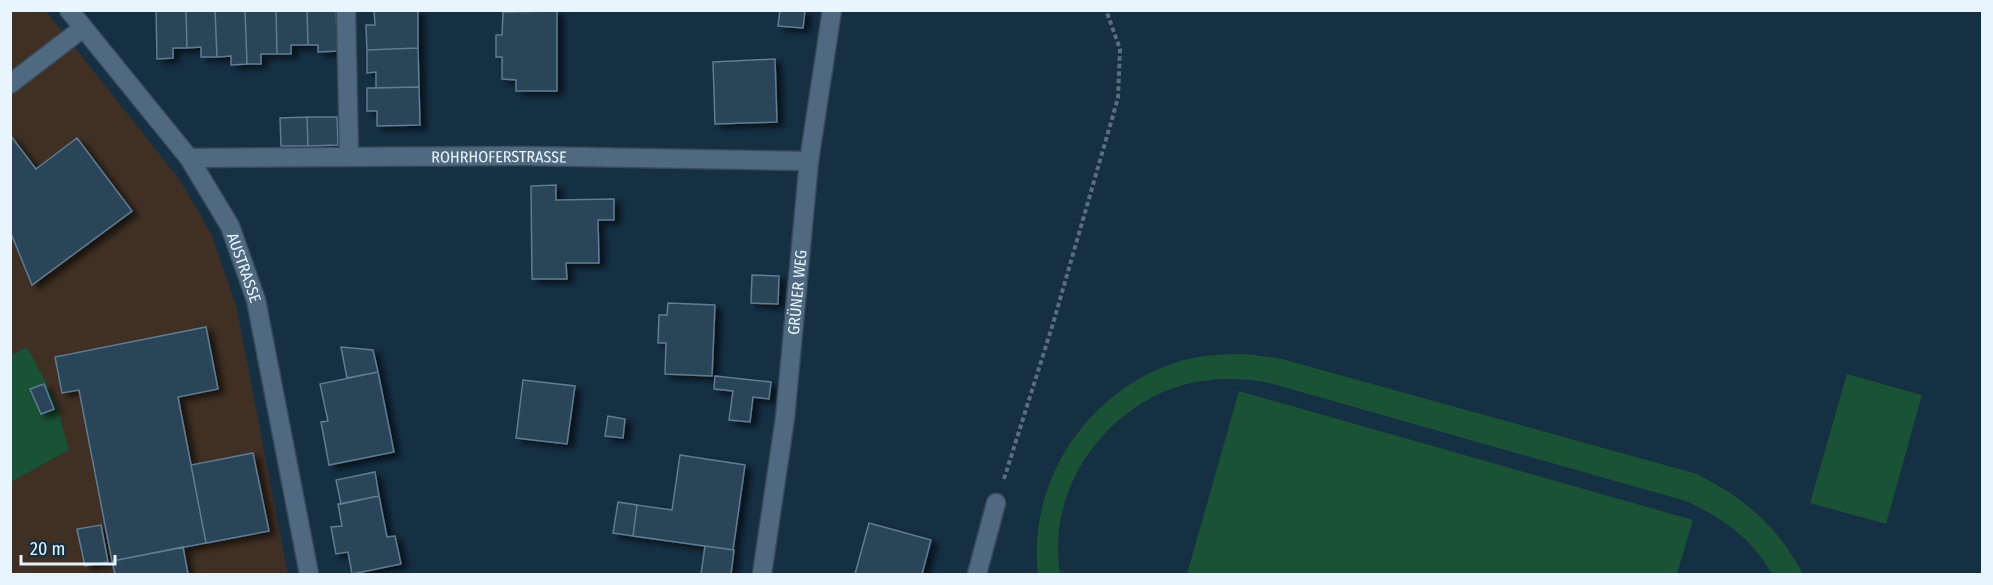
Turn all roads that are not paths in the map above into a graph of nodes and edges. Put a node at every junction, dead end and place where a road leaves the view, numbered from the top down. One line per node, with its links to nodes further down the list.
1 (69, 10): 4 (street, AUSTRASSE)
2 (346, 10): 6 (street)
3 (832, 10): 8 (street, GRÜNER WEG)
4 (83, 27): 5 (street); 7 (street, AUSTRASSE)
5 (10, 84)
6 (350, 157): 7 (street, ROHRHOFERSTRASSE); 8 (street, ROHRHOFERSTRASSE)
7 (189, 158): 10 (street, AUSTRASSE)
8 (809, 161): 11 (street, GRÜNER WEG)
9 (996, 503): 12 (street)
10 (309, 574)
11 (762, 574)
12 (977, 574)

